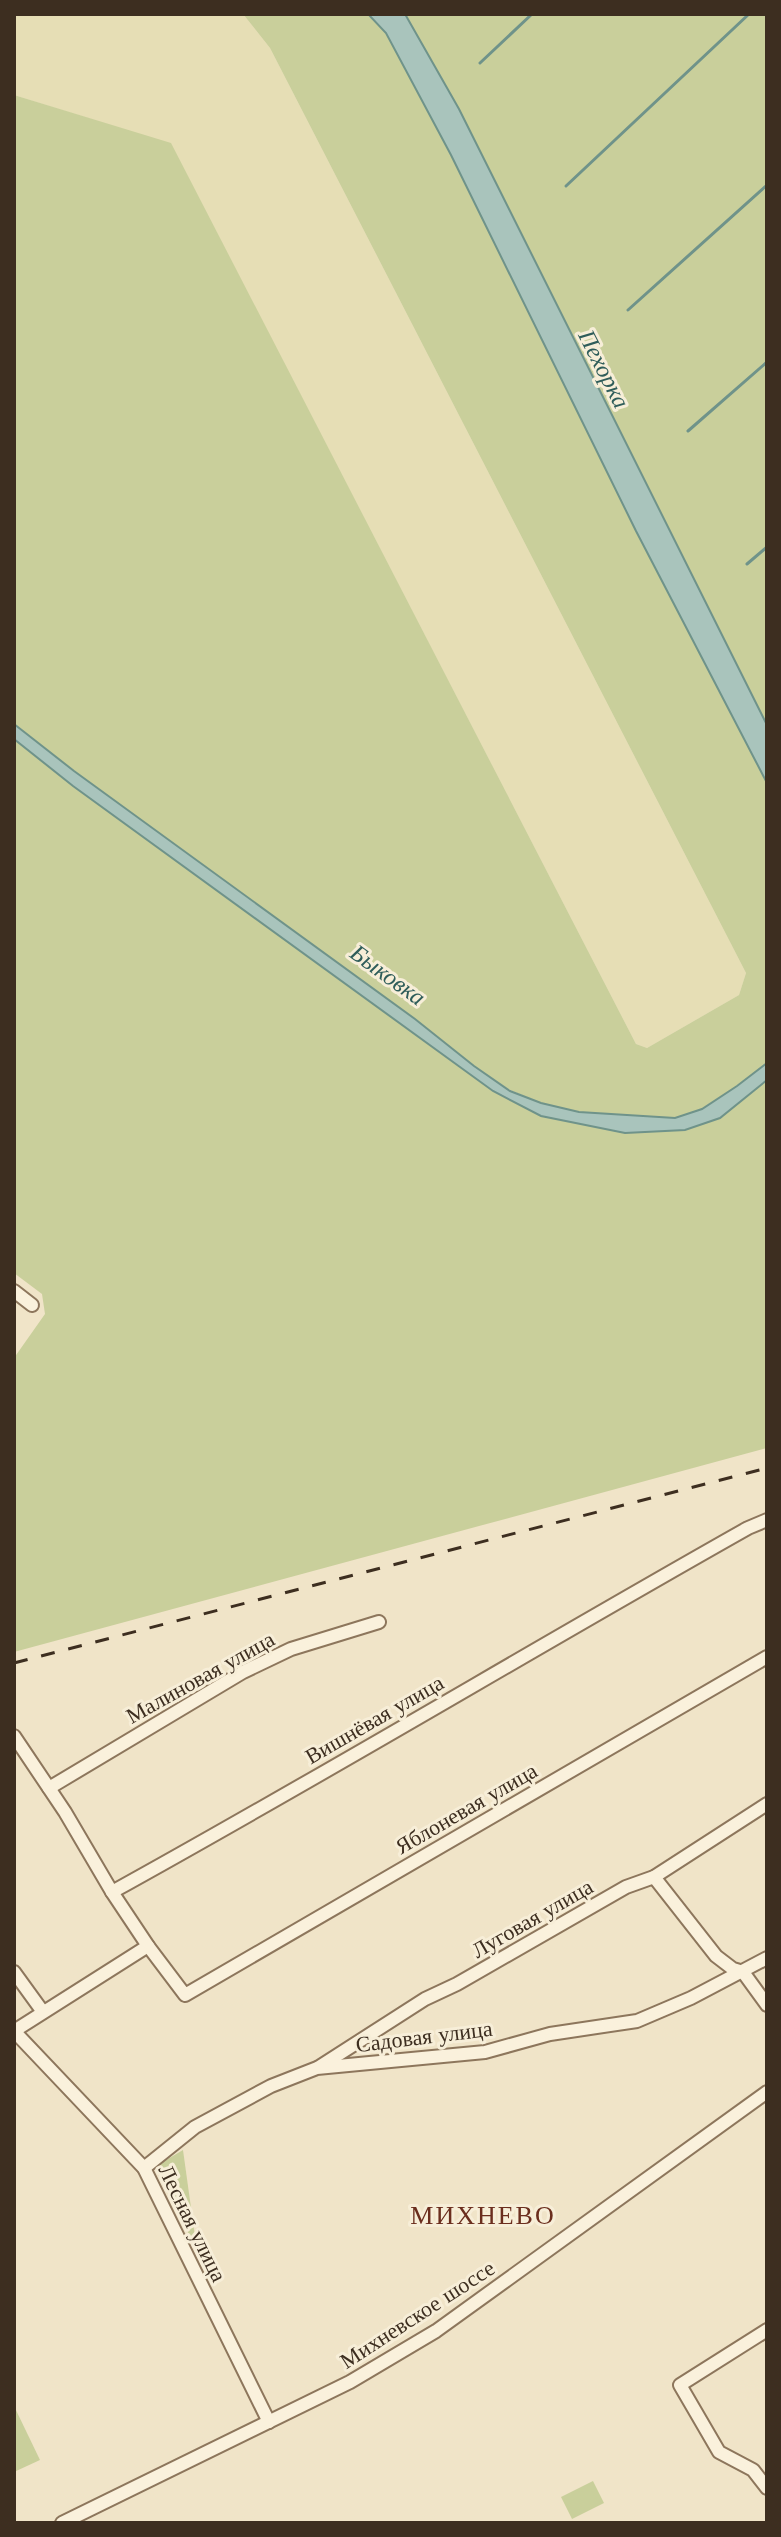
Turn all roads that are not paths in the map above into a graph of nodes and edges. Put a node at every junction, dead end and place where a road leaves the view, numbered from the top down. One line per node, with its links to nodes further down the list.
1 (14, 1291): 2 (street)
2 (32, 1305)
3 (767, 1520): 10 (street, Вишнёвая улица)
4 (379, 1622): 7 (street, Малиновая улица)
5 (767, 1657): 11 (street, Яблоневая улица)
6 (14, 1736): 7 (street)
7 (49, 1788): 10 (street)
8 (767, 1804): 9 (street, Луговая улица)
9 (654, 1877): 14 (street); 18 (street, Луговая улица)
10 (112, 1892): 11 (street)
11 (148, 1946): 16 (street)
12 (767, 1958): 14 (street, Садовая улица)
13 (14, 1972): 16 (street)
14 (743, 1972): 15 (street); 18 (street, Садовая улица)
15 (767, 2005)
16 (43, 2012): 17 (street)
17 (14, 2031): 20 (street, Лесная улица)
18 (317, 2068): 20 (street, Садовая улица)
19 (767, 2092): 22 (street, Михневское шоссе)
20 (144, 2168): 22 (street, Лесная улица)
21 (767, 2330): 23 (street)
22 (269, 2422): 24 (street, Михневское шоссе)
23 (767, 2488)
24 (62, 2523)

